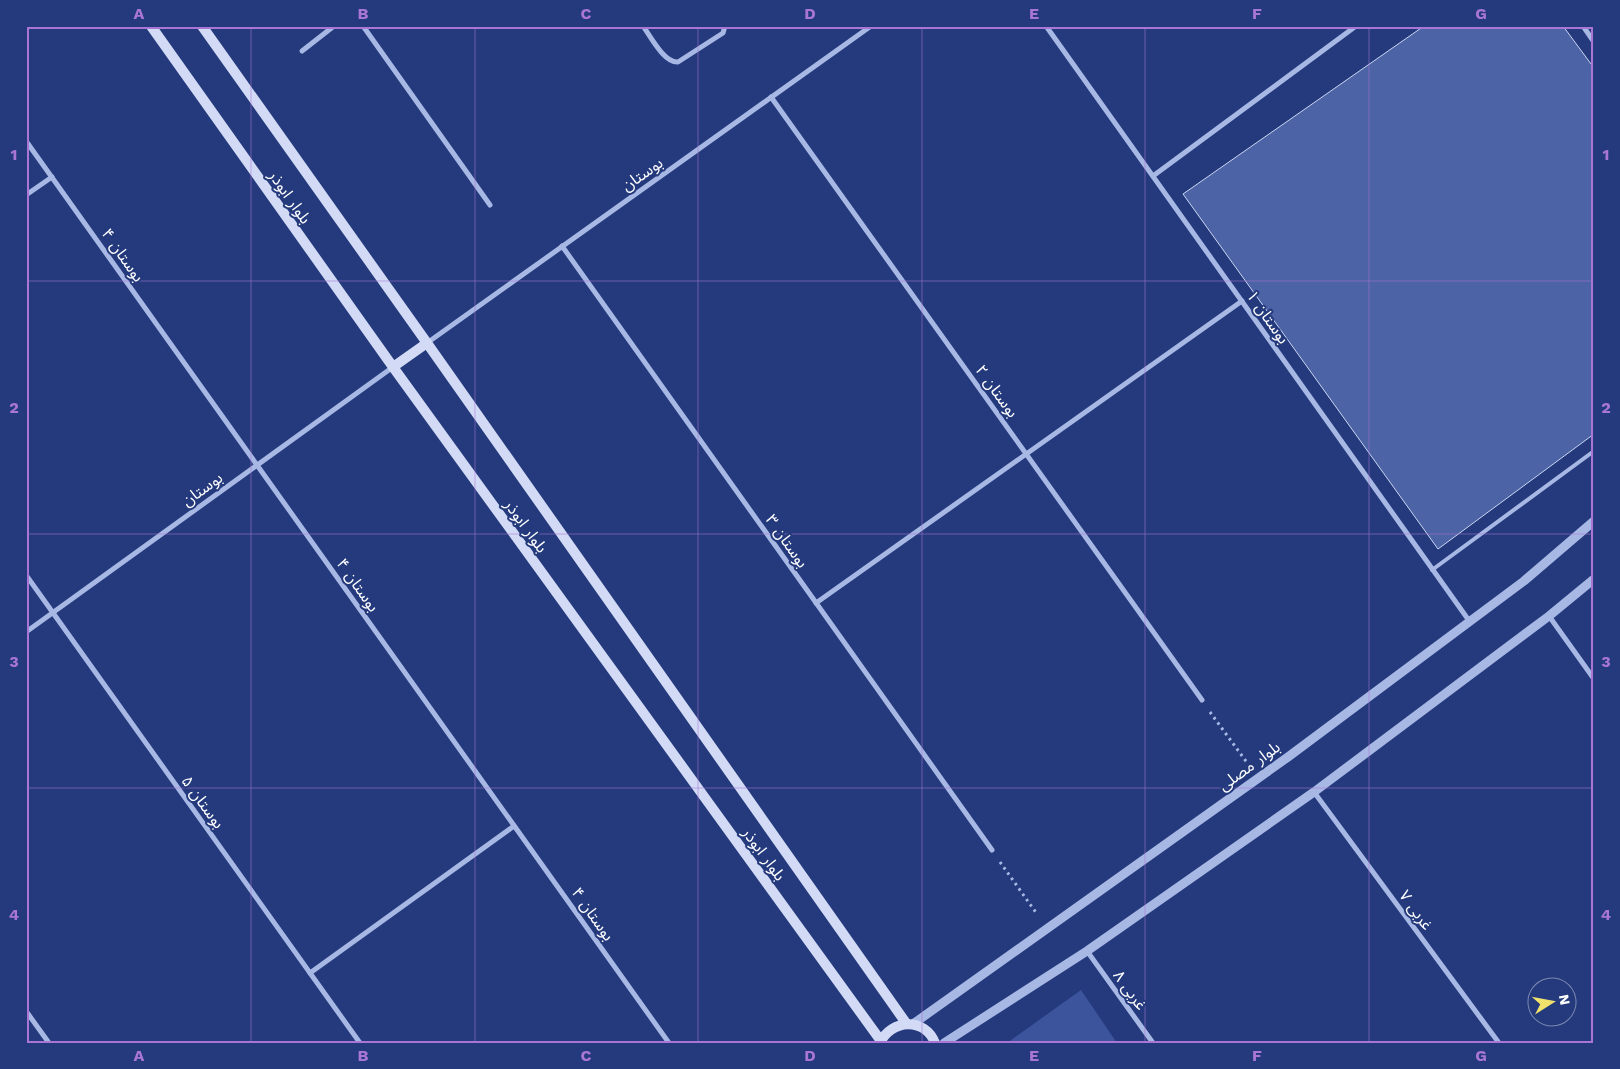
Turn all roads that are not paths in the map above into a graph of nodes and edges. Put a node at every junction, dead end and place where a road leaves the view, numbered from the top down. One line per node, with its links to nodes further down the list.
1 (151, 26): 22 (main road, بلوار ابوذر)
2 (202, 26): 21 (main road, بلوار ابوذر)
3 (334, 26): 12 (street)
4 (364, 26): 18 (street)
5 (643, 26): 6 (street)
6 (725, 26)
7 (871, 26): 13 (street, بوستان)
8 (1046, 26): 15 (street, بوستان ۱)
9 (1356, 26): 15 (street)
10 (1583, 26): 11 (street)
11 (1594, 42)
12 (302, 51)
13 (771, 97): 19 (street, بوستان); 24 (street, بوستان ۲)
14 (26, 141): 16 (street, بوستان ۴)
15 (1153, 176): 20 (street, بوستان ۱)
16 (52, 177): 17 (street); 25 (street, بوستان ۴)
17 (26, 195)
18 (490, 204)
19 (562, 246): 21 (street, بوستان); 30 (street, بوستان ۳)
20 (1242, 302): 24 (street); 27 (street, بوستان ۱)
21 (427, 343): 22 (main road); 43 (main road, بلوار ابوذر)
22 (393, 367): 25 (street, بوستان); 44 (main road, بلوار ابوذر)
23 (1594, 450): 27 (lane)
24 (1026, 454): 30 (street); 36 (street, بوستان ۲)
25 (257, 465): 31 (street, بوستان); 38 (street, بوستان ۴)
26 (1594, 521): 33 (street, بلوار مصلی)
27 (1432, 570): 33 (street, بوستان ۱)
28 (26, 575): 31 (street, بوستان ۵)
29 (1594, 579): 32 (street)
30 (816, 603): 39 (street, بوستان ۳)
31 (53, 613): 34 (street, بوستان); 41 (street, بوستان ۵)
32 (1549, 616): 35 (street); 37 (street)
33 (1470, 622): 43 (street, بلوار مصلی)
34 (26, 632)
35 (1594, 679)
36 (1202, 700)
37 (1314, 792): 40 (street); 51 (street, ۷ غربی)
38 (514, 826): 41 (street); 47 (street, بوستان ۴)
39 (992, 850)
40 (1087, 951): 49 (street); 50 (street, ۸ غربی)
41 (310, 973): 46 (street, بوستان ۵)
42 (26, 1010): 45 (street)
43 (909, 1024): 44 (main road); 48 (main road, بلوار ابوذر)
44 (880, 1042)
45 (49, 1043)
46 (360, 1043)
47 (669, 1043)
48 (935, 1043)
49 (944, 1043)
50 (1153, 1043)
51 (1499, 1043)

